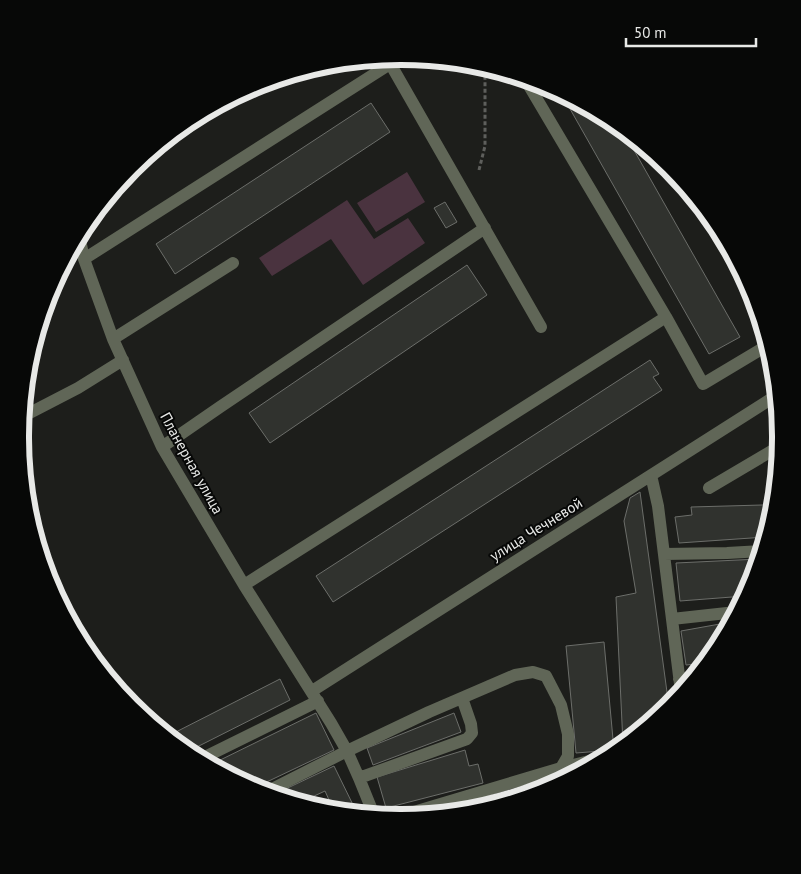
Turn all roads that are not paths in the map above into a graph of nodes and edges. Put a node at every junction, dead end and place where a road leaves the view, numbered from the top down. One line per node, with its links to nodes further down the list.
1 (392, 65): 4 (street)
2 (382, 66): 6 (street)
3 (531, 89): 8 (street)
4 (485, 228): 9 (street); 15 (street)
5 (81, 248): 6 (street, Планерная улица)
6 (84, 259): 10 (street, Планерная улица)
7 (233, 262): 10 (street)
8 (666, 317): 11 (street); 21 (street)
9 (541, 327)
10 (113, 339): 12 (street, Планерная улица)
11 (762, 349)
12 (123, 360): 14 (street); 15 (street, Планерная улица)
13 (770, 399): 17 (street, улица Чечневой)
14 (30, 413)
15 (162, 447): 21 (street, Планерная улица)
16 (771, 451): 18 (street)
17 (651, 475): 20 (street); 27 (street, улица Чечневой)
18 (709, 488)
19 (754, 551): 20 (street)
20 (664, 554): 23 (street)
21 (244, 585): 27 (street, Планерная улица)
22 (727, 613): 23 (street)
23 (672, 619): 25 (street)
24 (683, 678): 25 (street)
25 (679, 679): 26 (street)
26 (680, 682)
27 (315, 696): 29 (street, Планерная улица); 30 (street, улица Чечневой)
28 (462, 698): 29 (street); 32 (street); 33 (street)
29 (346, 751): 33 (street, Планерная улица); 34 (street)
30 (209, 755)
31 (576, 764): 32 (street)
32 (561, 768): 36 (street)
33 (359, 778): 35 (street, Планерная улица)
34 (276, 787)
35 (371, 808)
36 (429, 808)

